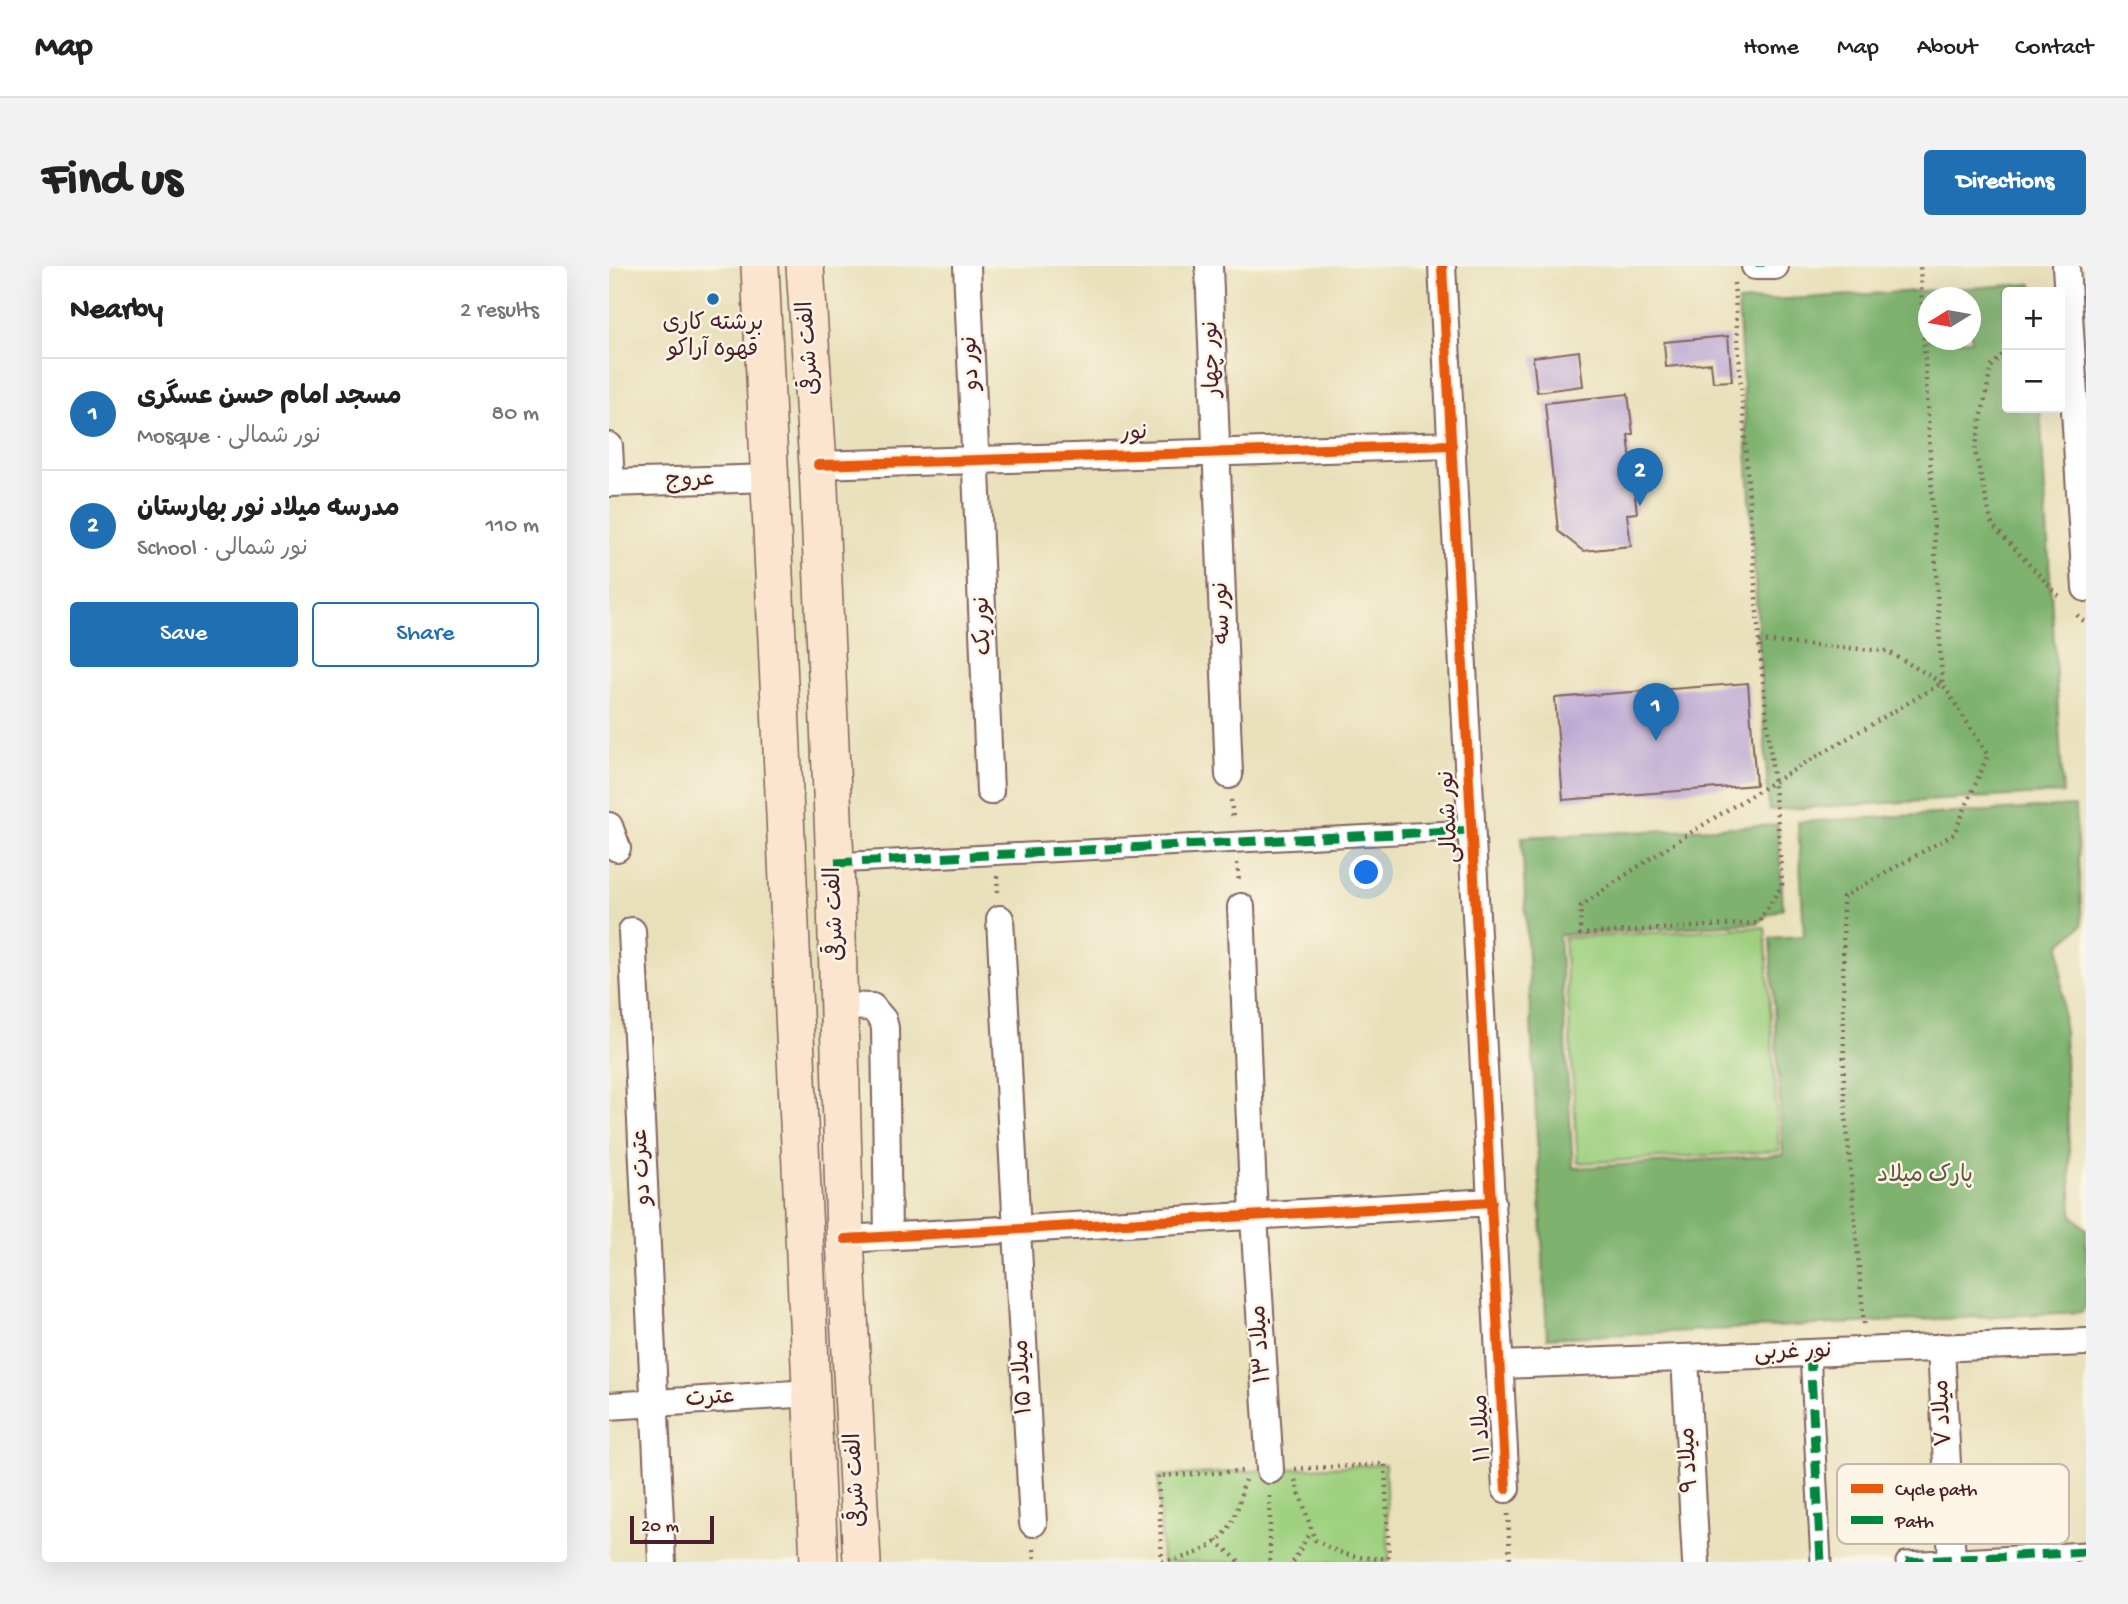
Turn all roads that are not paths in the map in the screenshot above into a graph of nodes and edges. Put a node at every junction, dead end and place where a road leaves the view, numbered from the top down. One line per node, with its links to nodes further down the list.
1 (760, 266): 15 (main road, الفت شرقی)
2 (805, 266): 14 (main road, الفت شرقی)
3 (967, 266): 13 (street, نور دو)
4 (1209, 266): 12 (street, نور چهار)
5 (1442, 266): 10 (street, نور شمالی)
6 (1775, 266): 8 (street)
7 (2066, 266): 9 (street)
8 (1752, 270)
9 (2080, 418): 17 (street)
10 (1452, 445): 12 (street, نور); 20 (street, نور شمالی)
11 (609, 446): 16 (street)
12 (1217, 452): 13 (street, نور); 18 (street, نور سه)
13 (977, 460): 14 (street, نور); 19 (street, نور یک)
14 (818, 465): 21 (main road, الفت شرقی)
15 (772, 478): 16 (street, عروج); 36 (main road, الفت شرقی)
16 (610, 483)
17 (2077, 596)
18 (1229, 775)
19 (990, 791)
20 (1472, 830): 21 (street); 26 (street, نور شمالی)
21 (835, 863): 25 (main road, الفت شرقی)
22 (1241, 907): 27 (street, میلاد ۱۳)
23 (1000, 919): 28 (street, میلاد ۱۵)
24 (632, 931): 37 (street, عترت دو)
25 (839, 1006): 29 (street); 30 (main road, الفت شرقی)
26 (1492, 1202): 27 (street); 35 (street, نور شمالی)
27 (1254, 1217): 28 (street); 40 (street, میلاد ۱۳)
28 (1016, 1230): 29 (street); 42 (street, میلاد ۱۵)
29 (888, 1236): 30 (street)
30 (845, 1239): 47 (main road, الفت شرقی)
31 (2086, 1342): 32 (street, نور غربی)
32 (1941, 1347): 33 (street, نور غربی); 39 (street, میلاد ۷)
33 (1810, 1353): 34 (street, نور غربی); 49 (street)
34 (1685, 1358): 35 (street, نور غربی); 48 (street, میلاد ۹)
35 (1501, 1365): 41 (street, میلاد ۱۱)
36 (810, 1393): 37 (street, عترت); 46 (main road, الفت شرقی)
37 (654, 1403): 38 (street, عترت); 45 (street, عترت دو)
38 (609, 1406)
39 (1947, 1464)
40 (1270, 1470)
41 (1506, 1489)
42 (1033, 1523)
43 (2086, 1552): 44 (street)
44 (1952, 1561): 50 (street)
45 (662, 1562)
46 (819, 1562)
47 (862, 1562)
48 (1696, 1562)
49 (1821, 1562)
50 (1906, 1562)

